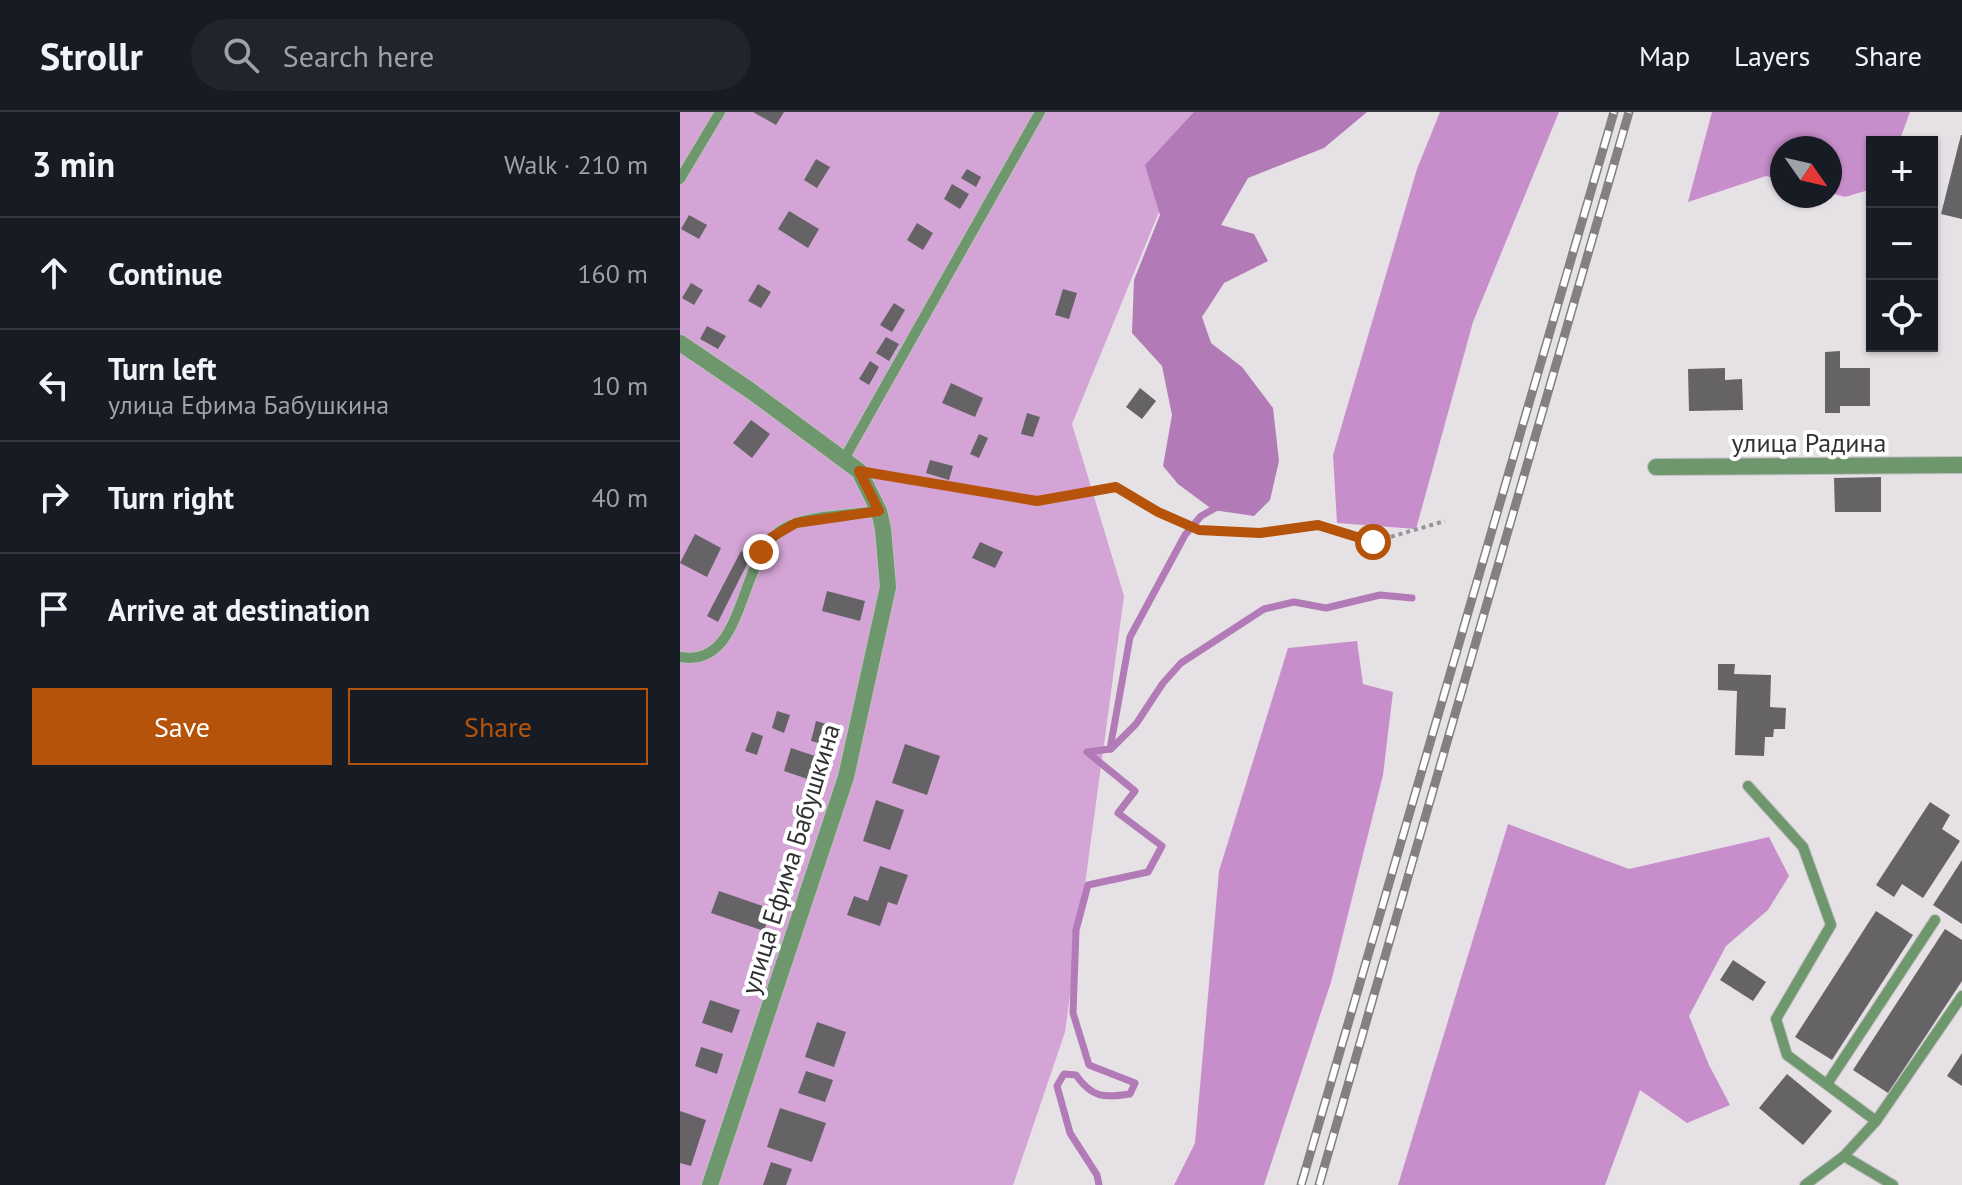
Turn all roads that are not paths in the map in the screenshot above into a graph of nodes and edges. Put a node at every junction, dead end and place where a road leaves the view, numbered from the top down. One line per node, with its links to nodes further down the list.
1 (720, 112): 3 (lane)
2 (1040, 112): 5 (lane)
3 (680, 179)
4 (680, 343): 5 (street, улица Ефима Бабушкина)
5 (844, 459): 8 (street, улица Ефима Бабушкина)
6 (1962, 465): 7 (street, улица Радина)
7 (1656, 467)
8 (879, 511): 9 (lane); 16 (street, улица Ефима Бабушкина)
9 (680, 657)
10 (1748, 786): 13 (lane)
11 (1935, 920): 13 (lane)
12 (1962, 996): 14 (lane)
13 (1827, 1084): 14 (lane)
14 (1876, 1121): 15 (lane)
15 (1844, 1156): 17 (lane); 18 (lane)
16 (710, 1185)
17 (1805, 1185)
18 (1893, 1185)

